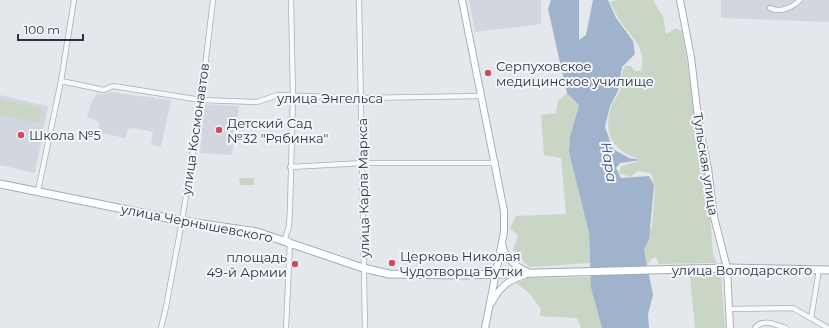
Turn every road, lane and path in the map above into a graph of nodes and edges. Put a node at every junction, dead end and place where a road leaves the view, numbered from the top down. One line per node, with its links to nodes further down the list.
1 (74, 0): 9 (street)
2 (213, 0): 13 (street, улица Космонавтов)
3 (291, 0): 10 (street)
4 (359, 0): 12 (street, улица Карла Маркса)
5 (462, 0): 11 (street)
6 (680, 0): 23 (street, Тульская улица)
7 (800, 0): 8 (street)
8 (770, 8)
9 (61, 81): 13 (street, улица Энгельса); 18 (street)
10 (293, 96): 12 (street, улица Энгельса); 13 (street, улица Энгельса); 16 (street)
11 (482, 96): 12 (street, улица Энгельса); 15 (street)
12 (361, 98): 14 (street, улица Карла Маркса)
13 (201, 100): 19 (street, улица Космонавтов)
14 (364, 163): 15 (street); 16 (street); 22 (street, улица Карла Маркса)
15 (496, 163): 21 (street)
16 (290, 167): 20 (street)
17 (0, 184): 18 (main road, улица Чернышевского)
18 (38, 191): 19 (main road, улица Чернышевского)
19 (182, 221): 20 (main road, улица Чернышевского); 32 (street, улица Космонавтов)
20 (290, 242): 22 (main road, улица Чернышевского); 33 (street)
21 (502, 242): 27 (street); 28 (street)
22 (363, 268): 28 (main road, улица Чернышевского); 34 (street, улица Карла Маркса)
23 (727, 268): 24 (main road, улица Володарского); 26 (main road, улица Володарского); 30 (street, Тульская улица)
24 (819, 270): 25 (main road, улица Володарского); 31 (street)
25 (829, 270)
26 (582, 272): 27 (main road, улица Чернышевского)
27 (530, 273): 28 (main road, улица Чернышевского); 29 (street)
28 (495, 274): 29 (street)
29 (489, 308): 35 (street)
30 (729, 309): 31 (street); 36 (street, Тульская улица)
31 (811, 318): 39 (street)
32 (161, 328)
33 (286, 328)
34 (365, 328)
35 (485, 328)
36 (730, 328)
37 (755, 328): 38 (street)
38 (786, 328)
39 (828, 328)

